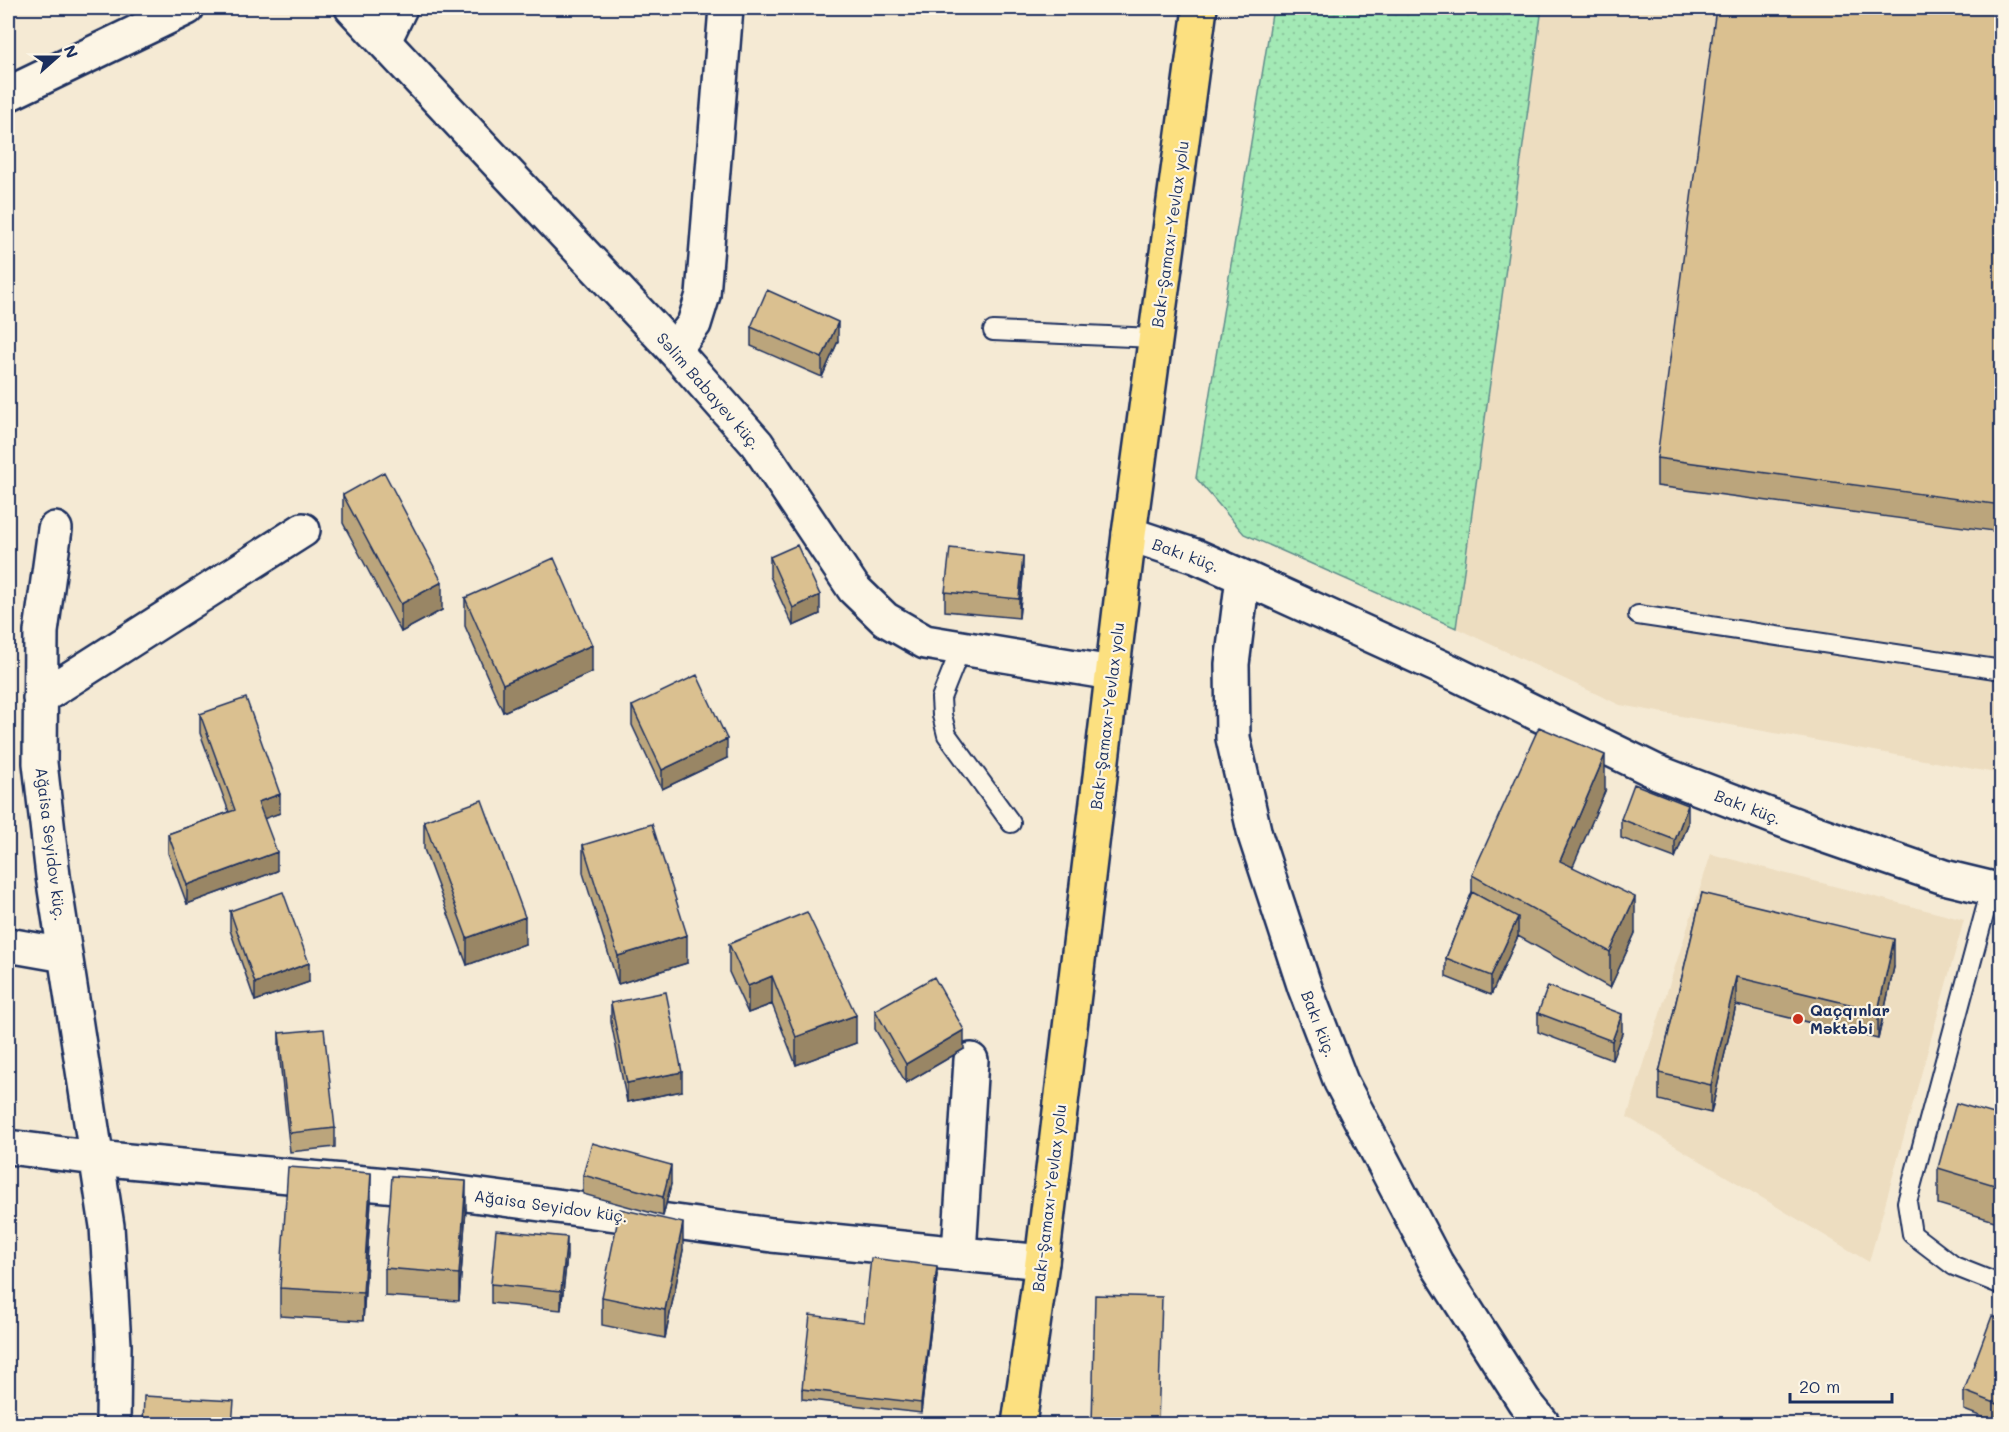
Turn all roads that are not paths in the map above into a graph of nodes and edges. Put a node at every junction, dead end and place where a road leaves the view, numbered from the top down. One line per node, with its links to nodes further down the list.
1 (187, 8): 7 (street)
2 (352, 8): 6 (street, Səlim Babayev küç.)
3 (400, 8): 6 (street)
4 (726, 8): 10 (street)
5 (1200, 8): 9 (highway, Bakı-Şamaxı-Yevlax yolu)
6 (384, 41): 10 (street, Səlim Babayev küç.)
7 (8, 94)
8 (993, 331): 9 (lane)
9 (1155, 339): 13 (highway, Bakı-Şamaxı-Yevlax yolu)
10 (674, 350): 16 (street, Səlim Babayev küç.)
11 (56, 529): 19 (street, Ağaisa Seyidov küç.)
12 (303, 530): 19 (street)
13 (1128, 534): 14 (street, Bakı küç.); 18 (highway, Bakı-Şamaxı-Yevlax yolu)
14 (1243, 577): 21 (street, Bakı küç.); 32 (street, Bakı küç.)
15 (1638, 615): 17 (lane)
16 (961, 648): 18 (street, Səlim Babayev küç.); 20 (lane)
17 (2001, 670)
18 (1112, 673): 28 (highway, Bakı-Şamaxı-Yevlax yolu)
19 (40, 698): 23 (street, Ağaisa Seyidov küç.)
20 (1011, 824)
21 (1996, 890): 29 (lane)
22 (8, 945): 23 (street)
23 (66, 955): 26 (street, Ağaisa Seyidov küç.)
24 (971, 1060): 27 (street)
25 (8, 1147): 26 (street, Ağaisa Seyidov küç.)
26 (96, 1158): 27 (street, Ağaisa Seyidov küç.); 30 (street, Ağaisa Seyidov küç.)
27 (959, 1253): 28 (street, Ağaisa Seyidov küç.)
28 (1042, 1262): 31 (highway, Bakı-Şamaxı-Yevlax yolu)
29 (2001, 1285)
30 (113, 1425)
31 (1019, 1425)
32 (1543, 1425)

